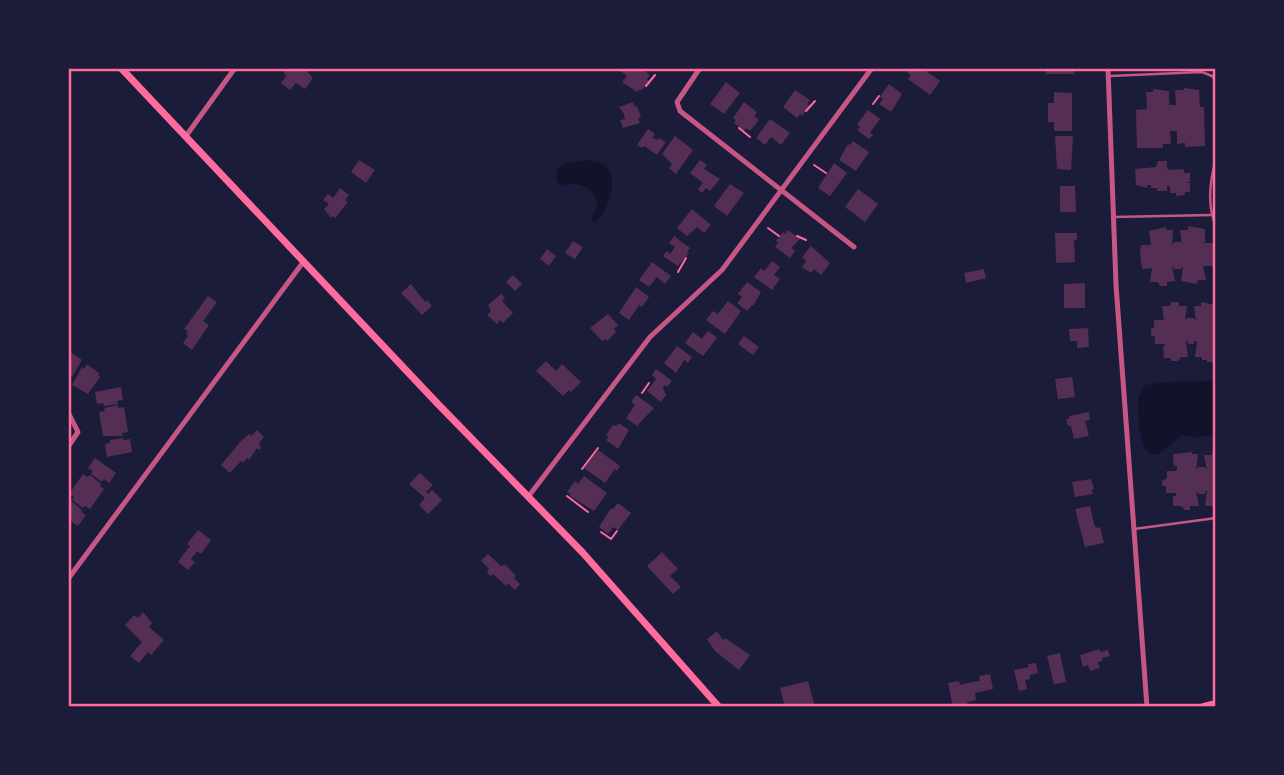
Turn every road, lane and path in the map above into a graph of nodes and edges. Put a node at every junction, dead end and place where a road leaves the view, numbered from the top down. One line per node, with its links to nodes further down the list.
1 (121, 68): 15 (main road)
2 (235, 68): 15 (street)
3 (699, 68): 20 (street)
4 (872, 68): 20 (street)
5 (1108, 68): 7 (street)
6 (655, 75): 9 (path)
7 (1108, 76): 8 (lane); 22 (street)
8 (1216, 81)
9 (646, 86)
10 (879, 96): 12 (path)
11 (815, 101): 13 (path)
12 (873, 104)
13 (806, 111)
14 (739, 128): 16 (path)
15 (186, 136): 30 (main road)
16 (750, 137)
17 (1216, 159): 21 (lane)
18 (814, 165): 19 (path)
19 (826, 173)
20 (781, 191): 28 (street); 39 (street)
21 (1211, 215): 22 (lane); 23 (lane)
22 (1114, 217): 42 (street)
23 (1216, 226)
24 (768, 228): 25 (path)
25 (779, 236)
26 (797, 236): 27 (path)
27 (806, 240)
28 (853, 247)
29 (686, 258): 31 (path)
30 (303, 261): 39 (main road); 45 (street)
31 (678, 272)
32 (649, 383): 33 (path)
33 (642, 393)
34 (68, 412): 35 (street)
35 (68, 447)
36 (598, 447): 37 (path)
37 (582, 468)
38 (567, 496): 40 (path)
39 (528, 497): 47 (main road)
40 (588, 512)
41 (1216, 519): 42 (lane)
42 (1134, 528): 48 (street)
43 (617, 531): 44 (path)
44 (601, 532)
45 (68, 579)
46 (1216, 704): 49 (main road)
47 (719, 707)
48 (1147, 707)
49 (1204, 707)

